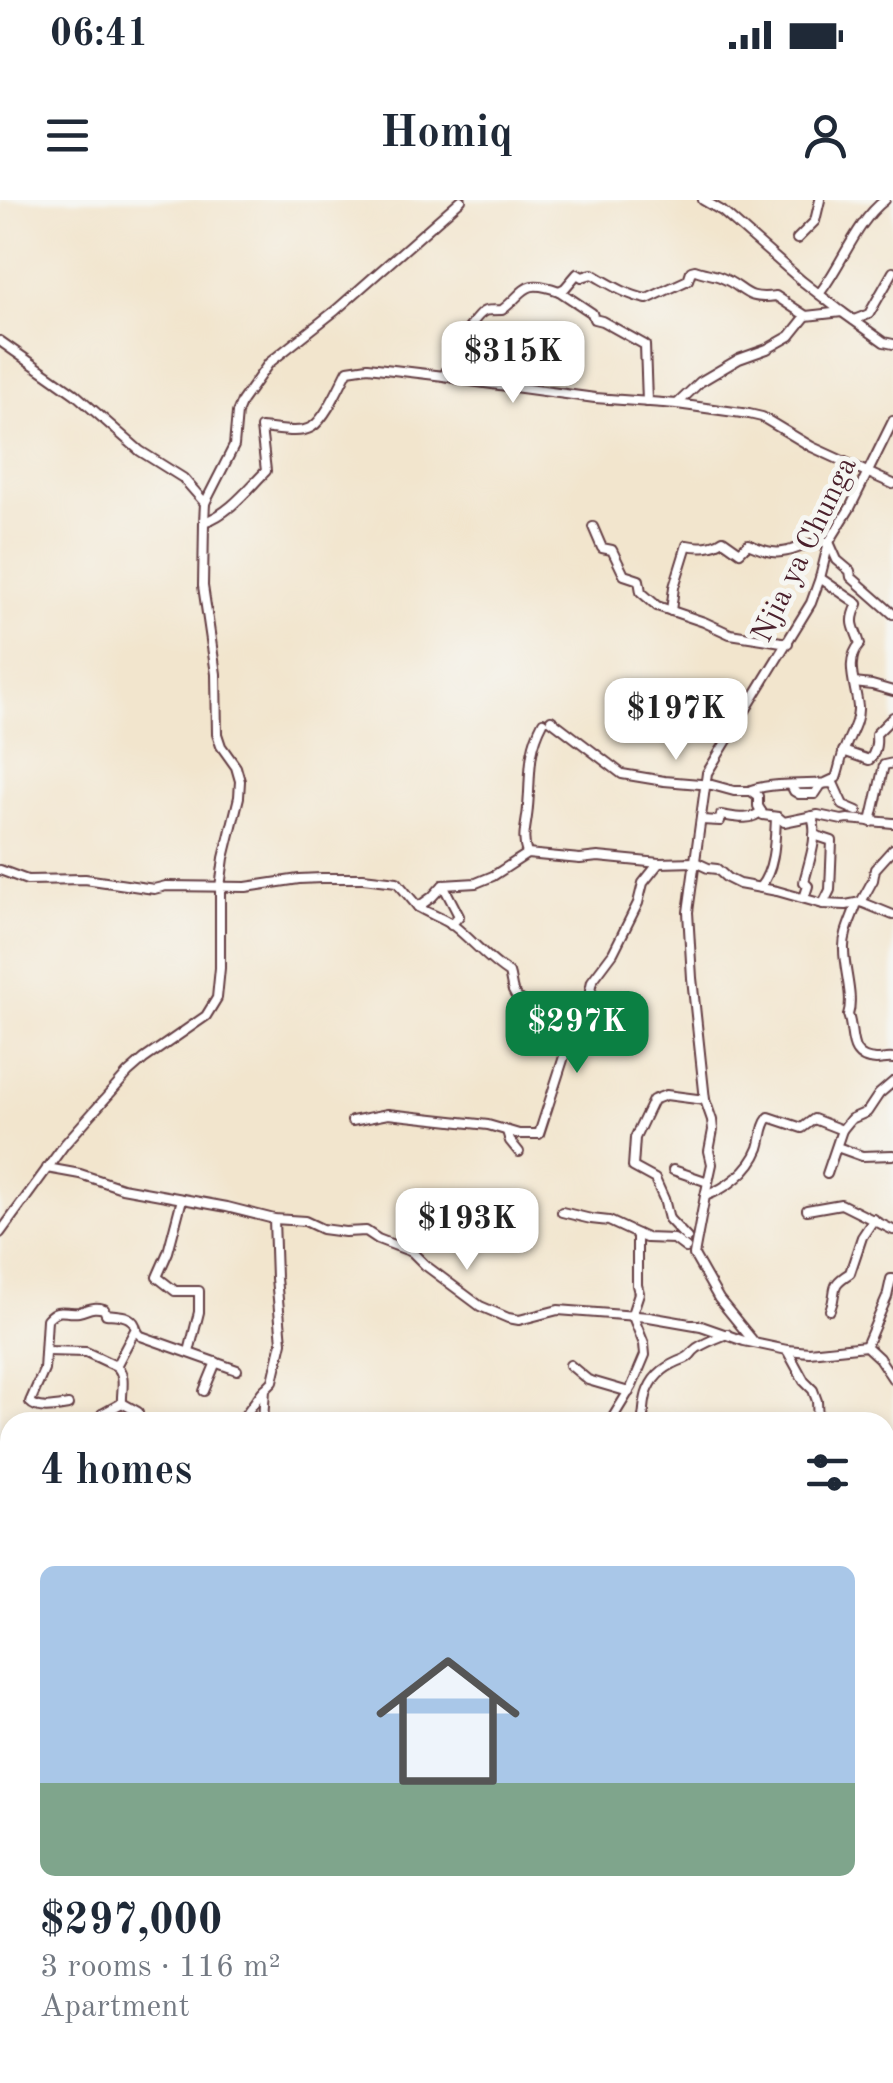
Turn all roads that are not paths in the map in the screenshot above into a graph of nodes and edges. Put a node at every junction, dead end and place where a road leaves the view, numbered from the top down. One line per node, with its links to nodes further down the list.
1 (460, 200): 20 (street)
2 (703, 200): 8 (street)
3 (820, 200): 5 (street)
4 (886, 200): 8 (street)
5 (798, 238)
6 (893, 272): 11 (street)
7 (559, 291): 10 (street); 14 (street); 15 (street)
8 (819, 294): 9 (street)
9 (842, 312): 10 (street); 11 (street)
10 (806, 316): 16 (street)
11 (854, 320): 13 (street)
12 (0, 341): 20 (street)
13 (893, 344)
14 (444, 376): 15 (street); 21 (street)
15 (648, 402): 16 (street)
16 (676, 404): 18 (street)
17 (893, 422): 18 (street, Njia ya Chunga)
18 (868, 473): 19 (street); 23 (street, Njia ya Chunga)
19 (893, 484)
20 (206, 503): 21 (street)
21 (204, 522): 53 (street)
22 (593, 527): 25 (street)
23 (829, 542): 24 (street, Njia ya Chunga); 25 (street); 26 (street)
24 (820, 578): 27 (street, Njia ya Chunga); 28 (street)
25 (671, 610): 27 (street)
26 (893, 614)
27 (788, 643): 35 (street, Njia ya Chunga)
28 (854, 683): 29 (street); 31 (street)
29 (893, 692)
30 (893, 717): 31 (street)
31 (843, 751): 36 (street)
32 (892, 763): 43 (street)
33 (753, 778): 37 (street)
34 (791, 784): 36 (street); 37 (street); 38 (street)
35 (706, 785): 37 (street); 42 (street, Njia ya Chunga); 47 (street)
36 (821, 785): 38 (street); 40 (street)
37 (751, 790): 39 (street)
38 (807, 808): 41 (street); 43 (street); 45 (street)
39 (760, 811): 41 (street); 42 (street)
40 (856, 811)
41 (776, 817): 52 (street)
42 (701, 820): 48 (street, Njia ya Chunga)
43 (871, 822): 44 (street)
44 (893, 823)
45 (814, 835): 54 (street); 56 (street)
46 (893, 849): 55 (street)
47 (527, 854): 49 (street); 51 (street)
48 (695, 862): 49 (street); 52 (street); 63 (street, Njia ya Chunga)
49 (659, 863): 60 (street)
50 (0, 870): 53 (street)
51 (443, 885): 57 (street); 59 (street)
52 (760, 886): 54 (street)
53 (220, 887): 57 (street); 70 (street)
54 (804, 898): 56 (street)
55 (859, 902): 56 (street); 58 (street); 61 (street)
56 (823, 904)
57 (418, 907): 59 (street)
58 (893, 914)
59 (452, 924): 60 (street)
60 (570, 1038): 66 (street)
61 (893, 1059)
62 (893, 1082): 65 (street)
63 (706, 1100): 73 (street, Njia ya Chunga); 84 (street)
64 (352, 1121): 66 (street)
65 (842, 1130): 67 (street); 74 (street)
66 (507, 1132): 68 (street)
67 (837, 1147): 69 (street); 72 (street)
68 (520, 1152)
69 (893, 1155)
70 (47, 1168): 75 (street); 82 (street)
71 (673, 1170): 73 (street)
72 (827, 1174)
73 (708, 1182): 74 (street, Njia ya Chunga)
74 (705, 1196): 78 (street, Njia ya Chunga)
75 (182, 1199): 79 (street); 94 (street)
76 (808, 1210): 80 (street)
77 (562, 1212): 83 (street)
78 (700, 1217): 84 (street); 84 (street)
79 (274, 1219): 87 (street); 102 (street)
80 (874, 1219): 81 (street); 86 (street)
81 (893, 1230)
82 (0, 1234)
83 (638, 1234): 84 (street); 87 (street)
84 (689, 1247): 90 (street)
85 (892, 1278): 91 (street)
86 (830, 1310)
87 (634, 1317): 89 (street); 104 (street)
88 (135, 1330): 93 (street); 94 (street); 98 (street)
89 (727, 1334): 90 (street); 112 (street)
90 (755, 1343): 92 (street)
91 (866, 1346): 95 (street); 101 (street)
92 (786, 1350): 95 (street); 99 (street)
93 (46, 1351): 98 (street); 106 (street)
94 (189, 1352): 96 (street)
95 (806, 1352): 99 (street)
96 (216, 1362): 100 (street); 103 (street)
97 (570, 1364): 104 (street)
98 (116, 1366): 105 (street)
99 (796, 1366): 113 (street)
100 (238, 1370)
101 (893, 1379)
102 (265, 1389): 109 (street); 110 (street)
103 (204, 1392)
104 (629, 1392): 111 (street)
105 (122, 1403): 107 (street); 108 (street)
106 (68, 1405)
107 (109, 1412)
108 (138, 1412)
109 (248, 1412)
110 (264, 1412)
111 (618, 1412)
112 (644, 1412)
113 (818, 1412)

